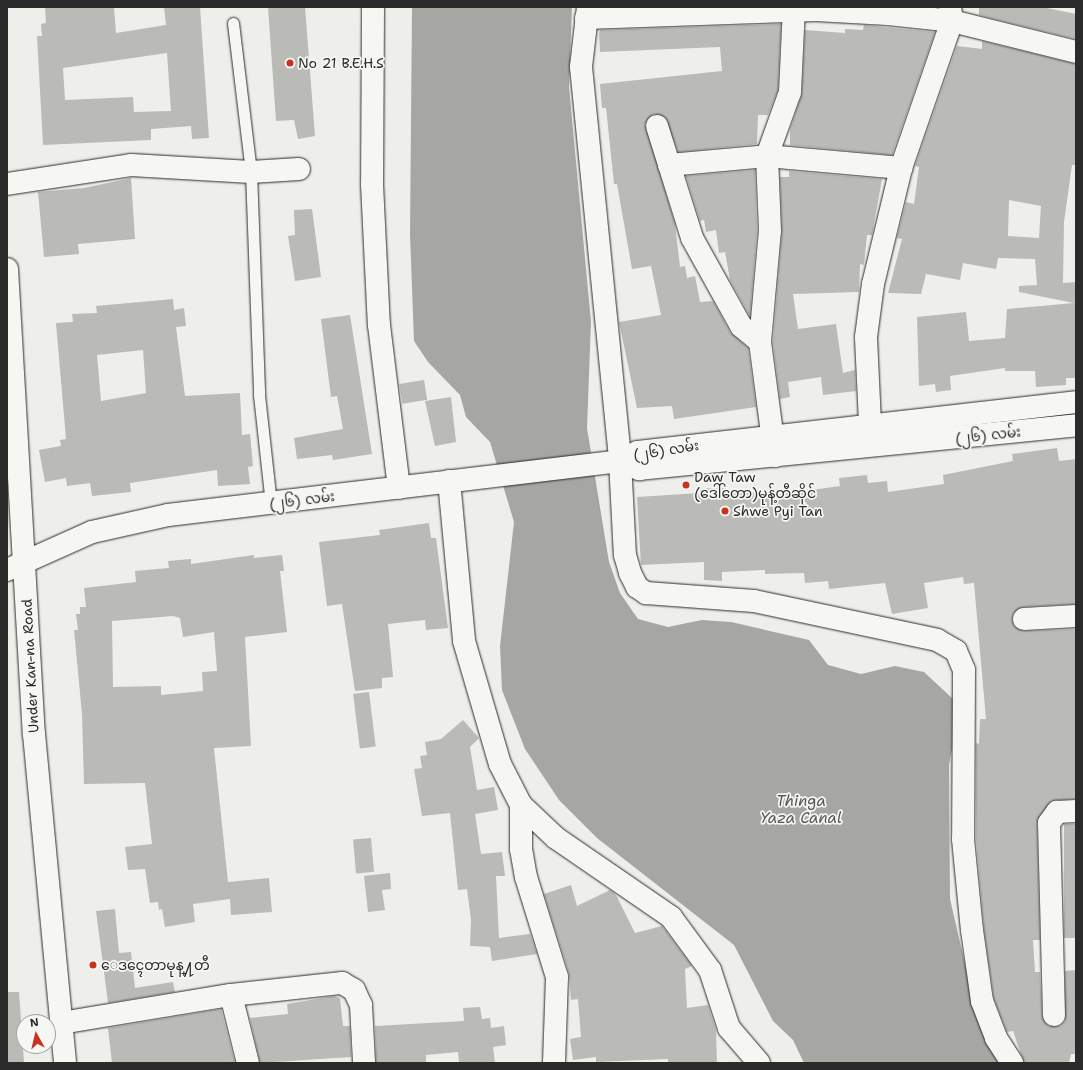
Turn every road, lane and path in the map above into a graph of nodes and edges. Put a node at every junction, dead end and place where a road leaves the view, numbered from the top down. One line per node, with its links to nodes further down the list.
1 (373, 7): 25 (street)
2 (794, 9): 3 (street); 4 (street); 8 (street)
3 (587, 13): 22 (street)
4 (951, 14): 6 (street); 10 (street)
5 (233, 23): 12 (lane)
6 (1076, 52)
7 (657, 126): 9 (street)
8 (767, 156): 9 (street); 10 (street); 15 (street)
9 (669, 165): 15 (street)
10 (901, 168): 18 (street)
11 (299, 169): 12 (street)
12 (251, 172): 13 (street); 26 (lane)
13 (7, 184)
14 (7, 269): 17 (street, Under Kan-na Road)
15 (760, 342): 20 (street)
16 (1076, 402): 18 (street, (၂၆) လမ်း)
17 (12, 413): 23 (street, Under Kan-na Road)
18 (870, 424): 20 (street, (၂၆) လမ်း); 21 (street)
19 (1076, 425): 21 (street, (၂၆) လမ်း)
20 (774, 447): 21 (street, (၂၆) လမ်း); 22 (street, (၂၆) လမ်း)
21 (871, 447)
22 (613, 462): 24 (street, (၂၆) လမ်း); 40 (street)
23 (14, 478): 27 (street, Under Kan-na Road)
24 (449, 481): 25 (street, (၂၆) လမ်း); 30 (street)
25 (399, 488): 26 (street, (၂၆) လမ်း)
26 (271, 503): 27 (street, (၂၆) လမ်း)
27 (15, 568): 34 (street, Under Kan-na Road)
28 (1076, 616): 29 (street)
29 (1024, 620)
30 (521, 805): 38 (street); 39 (street)
31 (1076, 811): 33 (street)
32 (231, 995): 34 (street); 36 (street); 37 (street)
33 (1054, 1015)
34 (61, 1023): 35 (street, Under Kan-na Road)
35 (65, 1063)
36 (248, 1063)
37 (364, 1063)
38 (554, 1063)
39 (759, 1063)
40 (1012, 1063)

